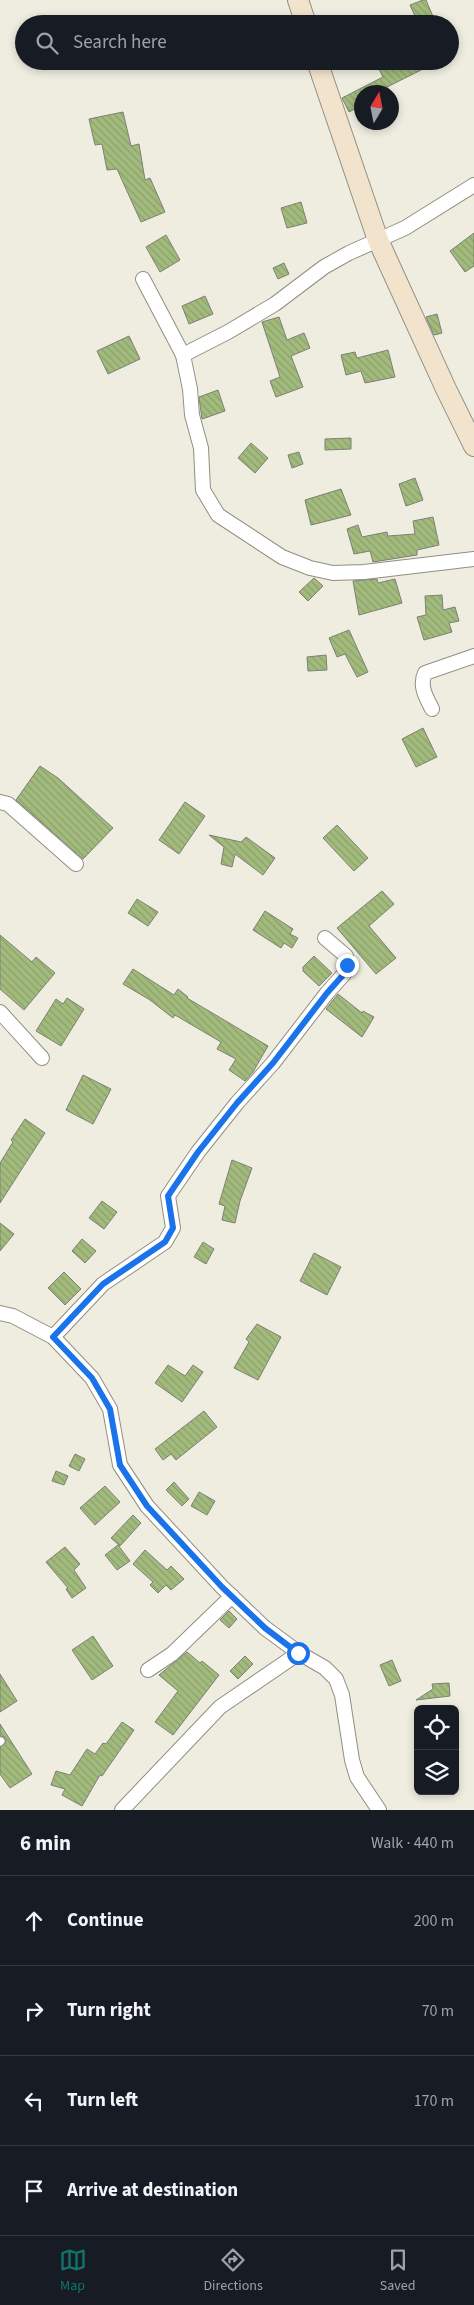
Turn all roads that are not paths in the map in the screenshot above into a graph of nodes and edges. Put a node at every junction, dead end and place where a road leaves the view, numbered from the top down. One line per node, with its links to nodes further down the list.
1 (298, 0): 2 (street)
2 (303, 15)
3 (320, 70): 5 (street)
4 (474, 185): 5 (street)
5 (378, 240): 7 (street); 8 (street)
6 (143, 279): 7 (street)
7 (183, 355): 9 (street)
8 (474, 446)
9 (474, 559)
10 (474, 656): 11 (street)
11 (432, 709)
12 (0, 802): 13 (street)
13 (76, 864)
14 (325, 938): 18 (street)
15 (0, 1012): 16 (street)
16 (42, 1058)
17 (0, 1313): 18 (street)
18 (53, 1337): 19 (street)
19 (232, 1596): 20 (street); 21 (street)
20 (298, 1653): 22 (street); 23 (street)
21 (148, 1670)
22 (122, 1810)
23 (379, 1810)

